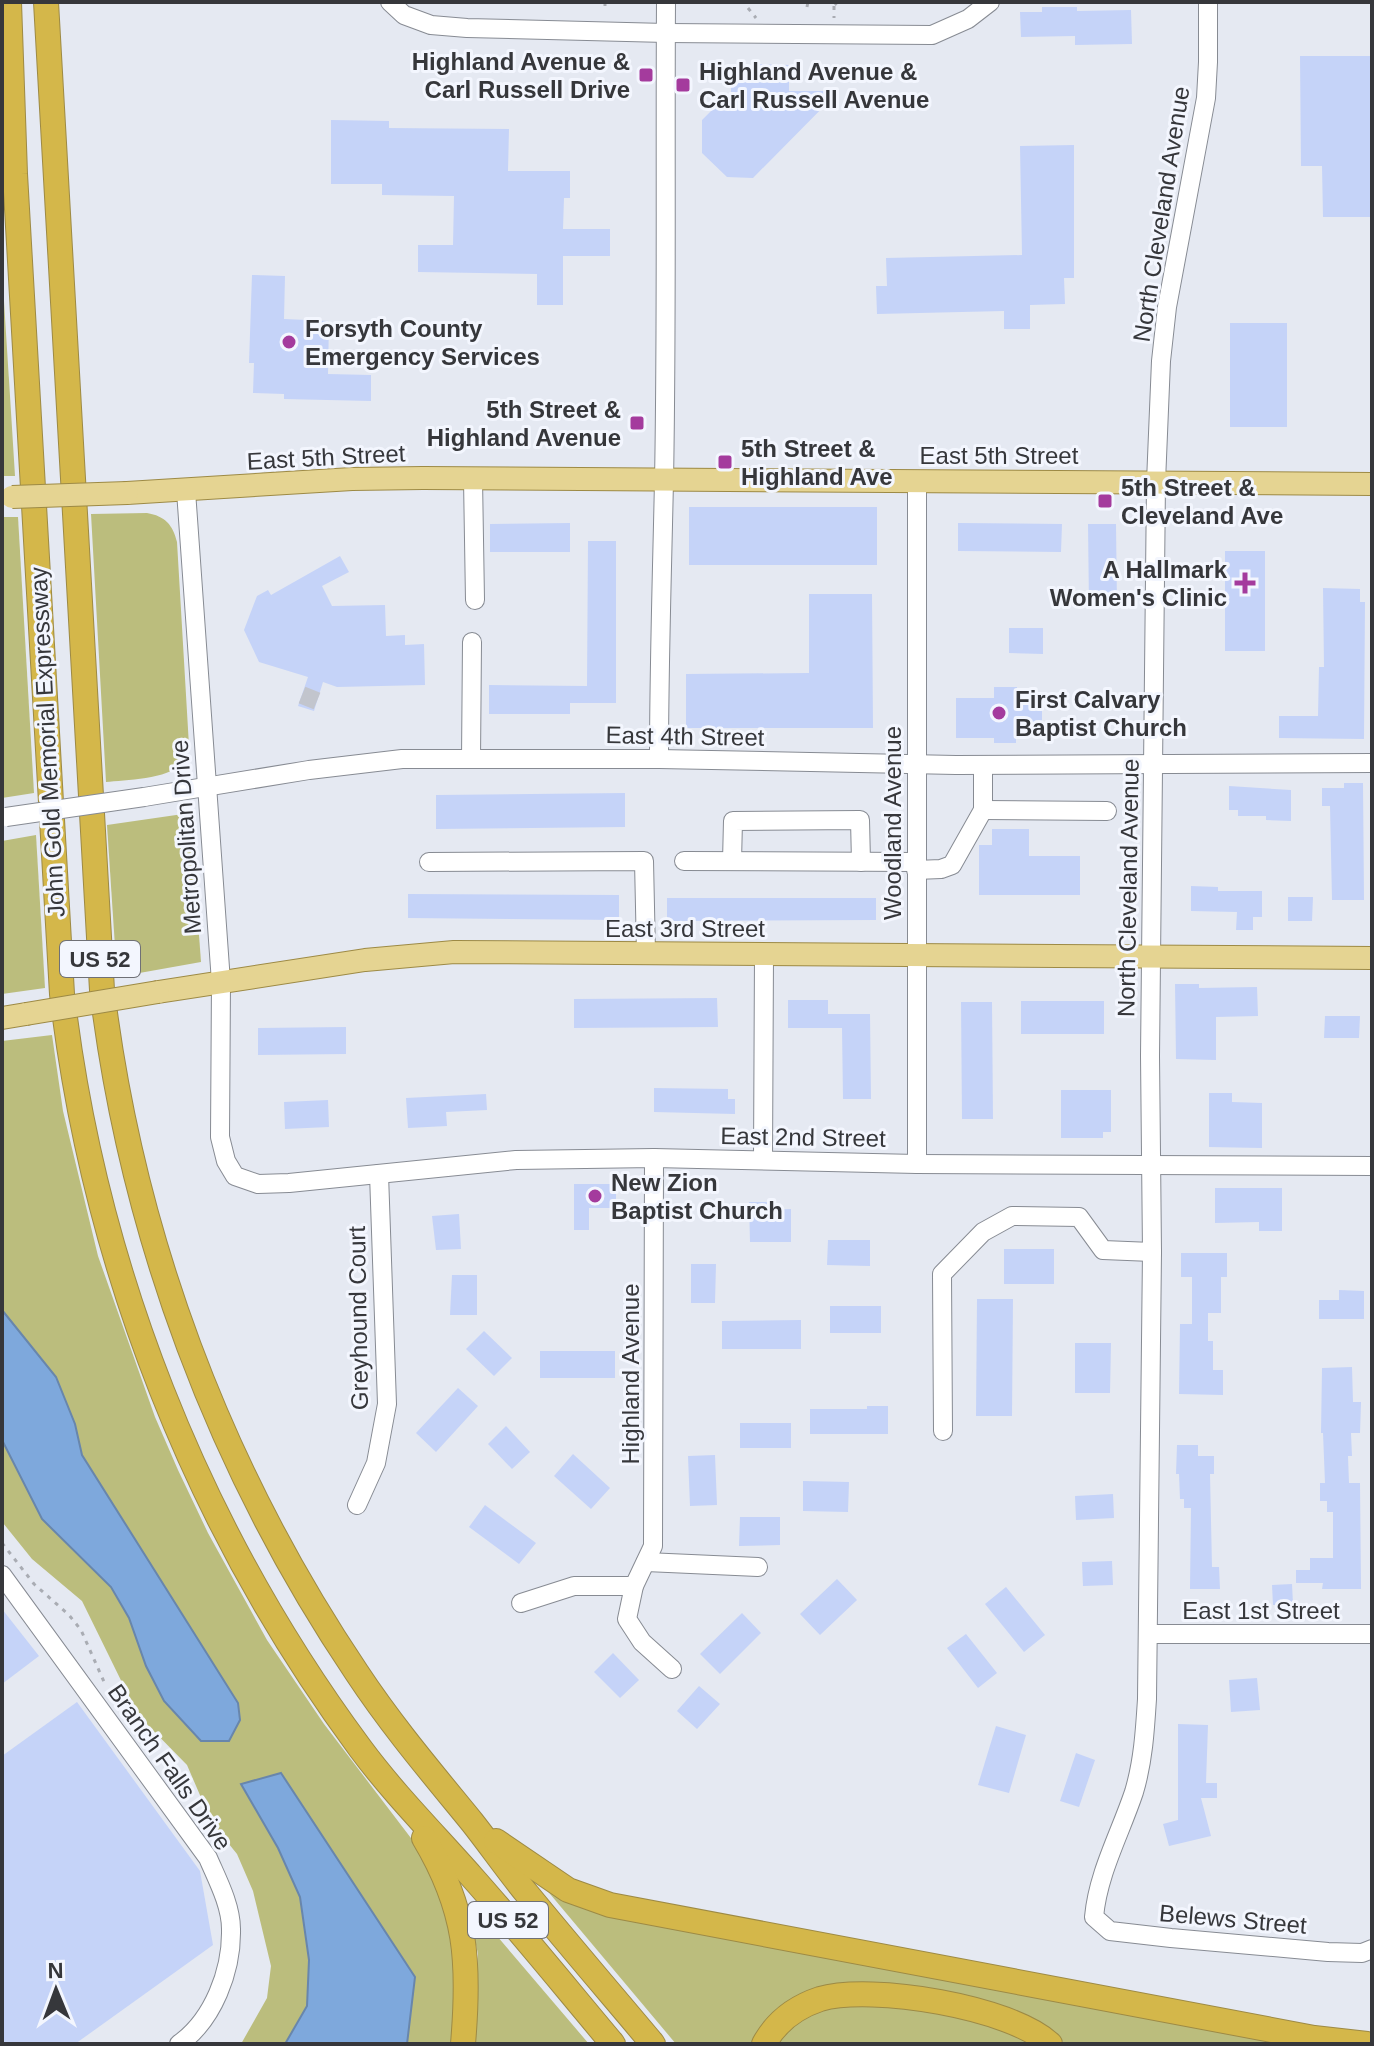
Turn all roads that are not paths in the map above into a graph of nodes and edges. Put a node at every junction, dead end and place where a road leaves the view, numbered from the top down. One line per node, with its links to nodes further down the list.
1 (9, 2): 9 (highway, John Gold Memorial Expressway / US 52)
2 (46, 2): 60 (highway, John Gold Memorial Expressway / US 52)
3 (390, 2): 7 (street)
4 (666, 2): 7 (street)
5 (990, 2): 7 (street)
6 (1208, 2): 13 (street, North Cleveland Avenue)
7 (666, 33): 11 (street)
8 (2, 104): 9 (highway)
9 (15, 174): 59 (highway, John Gold Memorial Expressway / US 52)
10 (473, 479): 11 (main road, East 5th Street); 15 (main road, East 5th Street); 17 (street)
11 (664, 480): 12 (main road, East 5th Street); 20 (street)
12 (917, 481): 13 (main road, East 5th Street); 21 (street, Woodland Avenue)
13 (1156, 482): 14 (main road, East 5th Street); 24 (street, North Cleveland Avenue)
14 (1372, 484)
15 (186, 491): 16 (main road, East 5th Street, bridge); 25 (street, Metropolitan Drive)
16 (2, 497)
17 (475, 600)
18 (472, 642): 19 (street)
19 (471, 759): 20 (street, East 4th Street); 25 (street, East 4th Street)
20 (659, 759): 21 (street, East 4th Street)
21 (915, 763): 23 (street, East 4th Street); 33 (street, Woodland Avenue)
22 (1372, 763): 24 (street, East 4th Street)
23 (983, 765): 24 (street, East 4th Street); 26 (street)
24 (1154, 765): 37 (street, North Cleveland Avenue)
25 (207, 787): 28 (street, East 4th Street, bridge); 39 (street, Metropolitan Drive)
26 (983, 810): 27 (street); 33 (street)
27 (1107, 811)
28 (4, 818)
29 (684, 861): 30 (street)
30 (732, 861): 32 (street); 32 (street)
31 (429, 862): 34 (street)
32 (861, 862): 33 (street)
33 (916, 866): 36 (street, Woodland Avenue)
34 (646, 953): 35 (main road, East 3rd Street); 39 (main road, East 3rd Street)
35 (764, 955): 36 (main road, East 3rd Street); 42 (street)
36 (916, 956): 37 (main road, East 3rd Street); 44 (street, Woodland Avenue)
37 (1152, 957): 38 (main road, East 3rd Street); 43 (street, North Cleveland Avenue)
38 (1372, 958)
39 (221, 982): 40 (main road, East 3rd Street, bridge); 47 (street, Metropolitan Drive)
40 (2, 1018)
41 (654, 1158): 42 (street, East 2nd Street); 46 (street, East 2nd Street); 51 (street, Highland Avenue)
42 (763, 1160): 44 (street, East 2nd Street)
43 (1150, 1163): 44 (street, East 2nd Street); 45 (street, East 2nd Street); 48 (street, North Cleveland Avenue)
44 (917, 1164)
45 (1372, 1166)
46 (379, 1174): 47 (street, East 2nd Street); 50 (street, Greyhound Court)
47 (235, 1176)
48 (1152, 1252): 49 (street); 56 (street, North Cleveland Avenue)
49 (943, 1431)
50 (357, 1505)
51 (646, 1562): 52 (street); 54 (street, Highland Avenue)
52 (758, 1567)
53 (2, 1575): 63 (street, Branch Falls Drive)
54 (634, 1586): 55 (street); 58 (street)
55 (521, 1603)
56 (1150, 1634): 57 (street, East 1st Street); 61 (street, North Cleveland Avenue)
57 (1372, 1634)
58 (672, 1669)
59 (400, 1798): 64 (highway); 65 (highway, John Gold Memorial Expressway / US 52)
60 (474, 1824): 66 (highway, John Gold Memorial Expressway / US 52); 69 (highway)
61 (1094, 1917): 62 (street, Belews Street)
62 (1372, 1949)
63 (179, 2044)
64 (463, 2044)
65 (613, 2044)
66 (653, 2044)
67 (764, 2044): 68 (highway)
68 (1050, 2044)
69 (1367, 2044)

